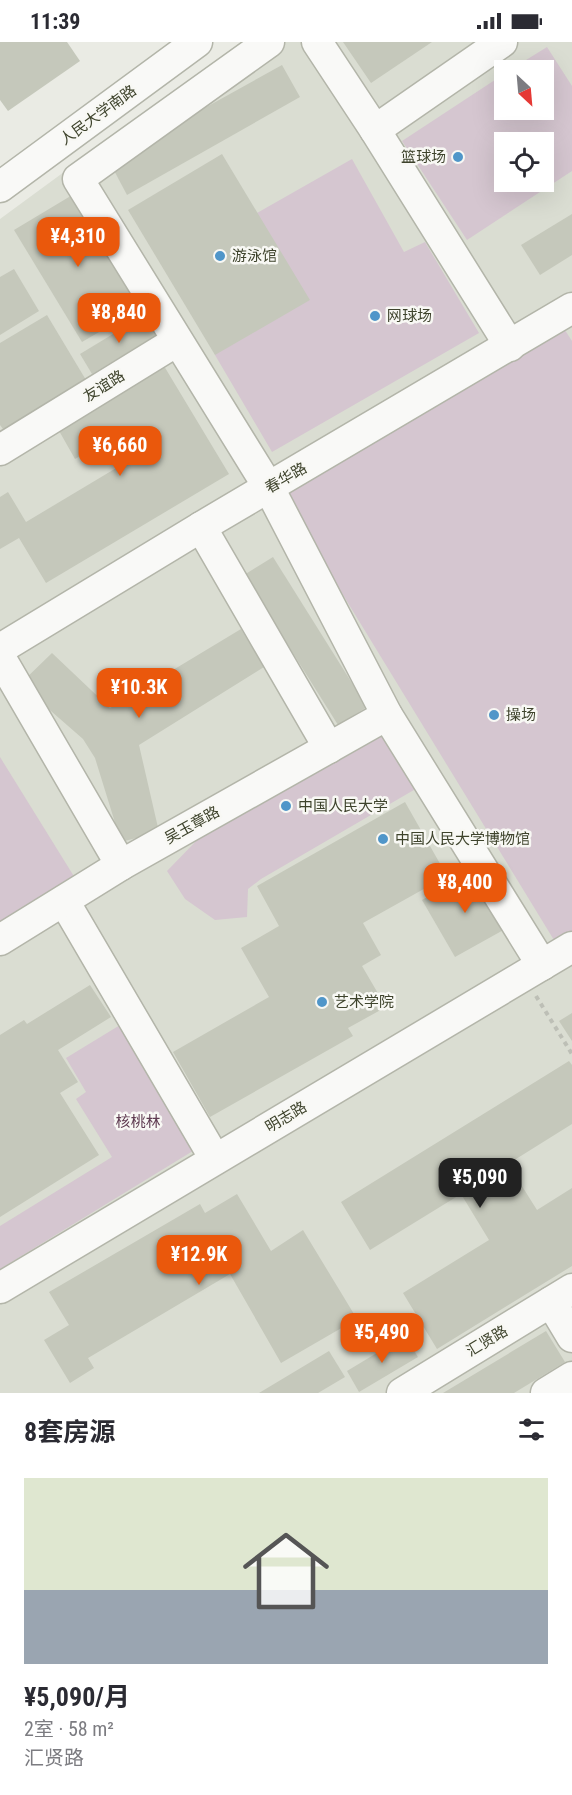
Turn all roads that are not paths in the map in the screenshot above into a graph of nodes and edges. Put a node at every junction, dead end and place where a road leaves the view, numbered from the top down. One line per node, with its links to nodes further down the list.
1 (197, 42): 6 (street, 人民大学南路)
2 (268, 42): 8 (street)
3 (317, 42): 5 (street)
4 (502, 42): 5 (street)
5 (375, 130): 9 (street)
6 (0, 188)
7 (572, 308): 9 (street, 春华路)
8 (177, 341): 10 (street, 友谊路); 11 (street)
9 (510, 346): 11 (street, 春华路)
10 (0, 450)
11 (269, 488): 12 (street, 春华路); 15 (street)
12 (201, 527): 13 (street, 春华路); 16 (street)
13 (0, 649)
14 (0, 657): 17 (street)
15 (387, 715): 16 (street, 吴玉章路); 21 (street)
16 (329, 748): 17 (street, 吴玉章路)
17 (121, 865): 18 (street, 吴玉章路)
18 (64, 901): 19 (street, 吴玉章路); 22 (street)
19 (0, 940)
20 (572, 947): 21 (street, 明志路)
21 (533, 971): 22 (street, 明志路)
22 (215, 1159): 23 (street, 明志路)
23 (0, 1288)
24 (562, 1296): 25 (street); 27 (street, 汇贤路)
25 (572, 1336)
26 (572, 1377): 28 (street)
27 (402, 1393)
28 (546, 1393)

